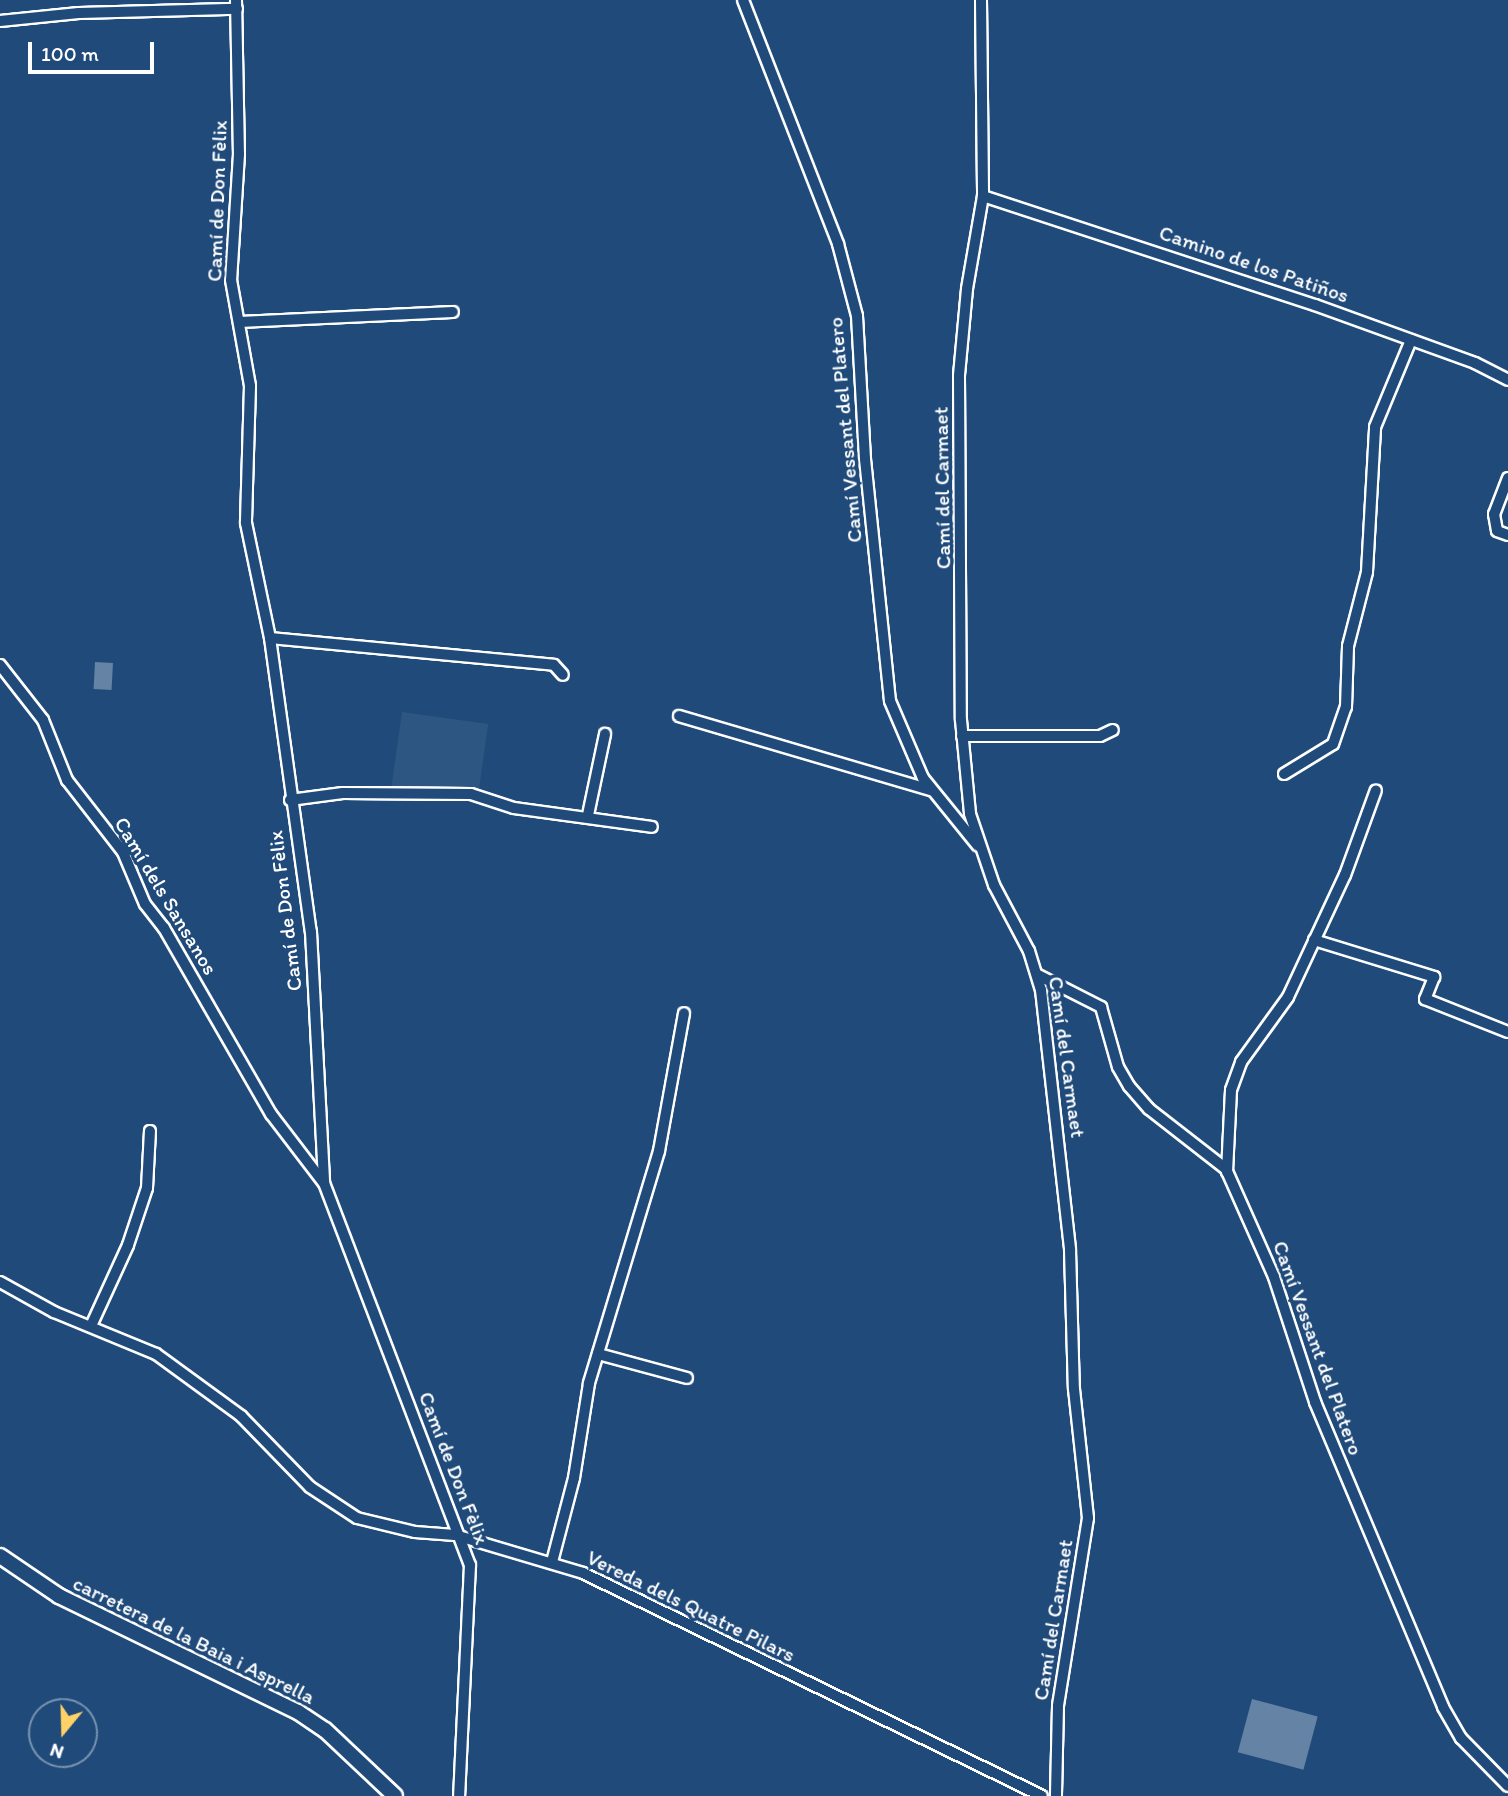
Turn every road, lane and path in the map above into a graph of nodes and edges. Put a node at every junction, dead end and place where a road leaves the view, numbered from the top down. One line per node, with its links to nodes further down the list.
1 (743, 0): 20 (street, Camí Vessant del Platero)
2 (981, 0): 5 (street, Camí del Carmaet)
3 (237, 4): 4 (street); 7 (street, Camí de Don Fèlix)
4 (0, 21)
5 (983, 196): 8 (street, Camino de los Patiños); 18 (street, Camí del Carmaet)
6 (453, 312): 7 (street)
7 (239, 322): 12 (street, Camí de Don Fèlix)
8 (1411, 340): 9 (street, Camino de los Patiños); 19 (street)
9 (1508, 380)
10 (1508, 478): 11 (street)
11 (1508, 535)
12 (270, 638): 14 (street); 22 (street, Camí de Don Fèlix)
13 (0, 665): 32 (street, Camí dels Sansanos)
14 (563, 675)
15 (680, 716): 20 (street)
16 (1113, 730): 18 (street)
17 (605, 734): 23 (street)
18 (962, 736): 25 (street, Camí del Carmaet)
19 (1284, 774)
20 (932, 790): 25 (street, Camí Vessant del Platero)
21 (1376, 790): 26 (street)
22 (290, 800): 23 (street); 32 (street, Camí de Don Fèlix)
23 (588, 815): 24 (street)
24 (652, 827)
25 (980, 849): 27 (street, Camí del Carmaet)
26 (1314, 940): 29 (street); 31 (street)
27 (1038, 975): 31 (street, Camí Vessant del Platero); 44 (street, Camí del Carmaet)
28 (684, 1013): 35 (street)
29 (1508, 1032)
30 (150, 1131): 34 (street)
31 (1227, 1172): 40 (street, Camí Vessant del Platero)
32 (324, 1183): 37 (street, Camí de Don Fèlix)
33 (0, 1282): 34 (street, Vereda dels Quatre Pilars)
34 (91, 1326): 37 (street, Vereda dels Quatre Pilars)
35 (598, 1354): 36 (street); 39 (street)
36 (687, 1378)
37 (462, 1537): 39 (street, Vereda dels Quatre Pilars); 42 (street, Camí de Don Fèlix)
38 (0, 1556): 41 (main road, carretera de la Baia i Asprella)
39 (552, 1562): 43 (street, Vereda dels Quatre Pilars)
40 (1508, 1786)
41 (396, 1796)
42 (459, 1796)
43 (1042, 1796)
44 (1056, 1796)

